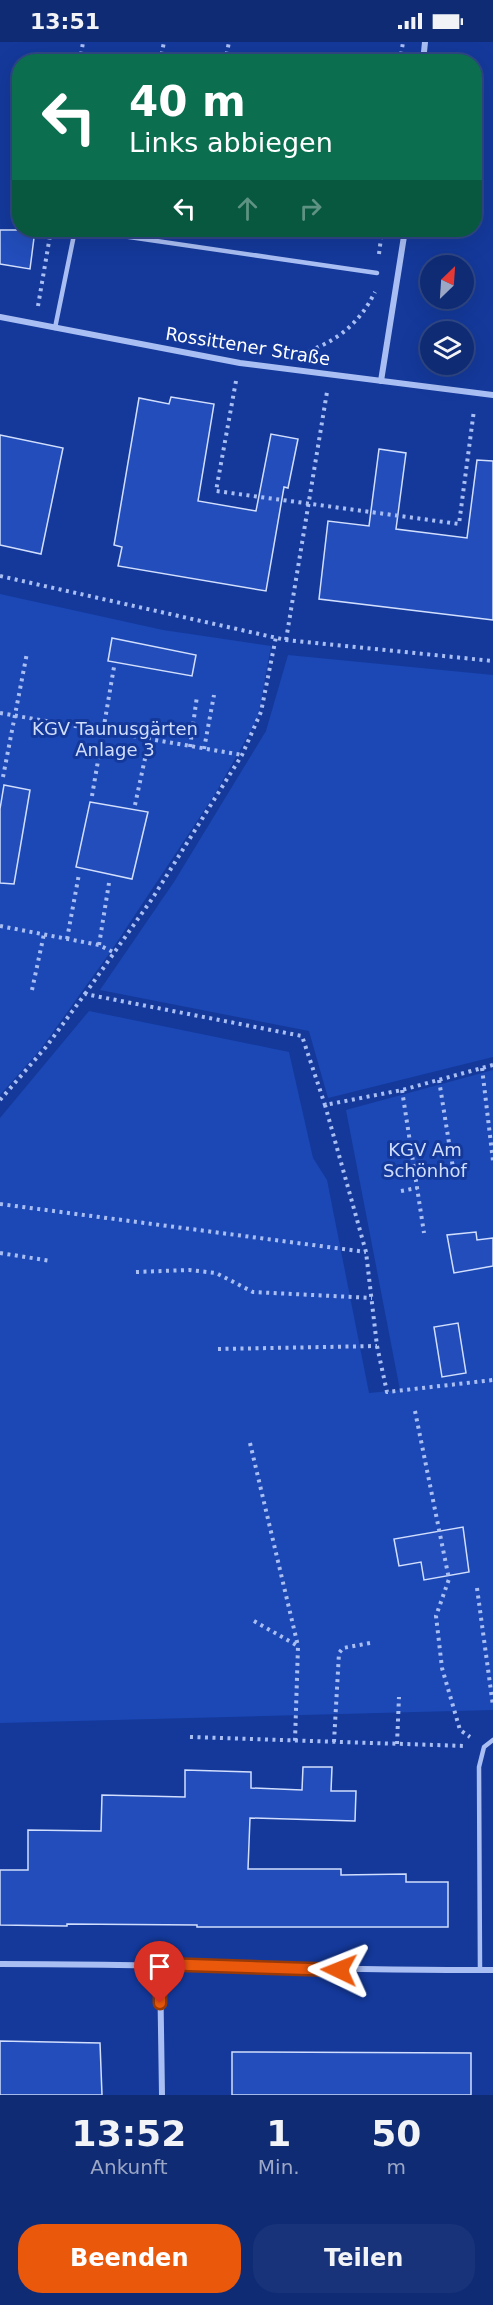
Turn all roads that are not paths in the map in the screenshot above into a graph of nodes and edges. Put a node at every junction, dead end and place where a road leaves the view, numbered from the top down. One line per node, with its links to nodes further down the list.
1 (74, 237): 6 (lane)
2 (129, 237): 4 (lane)
3 (404, 237): 7 (street)
4 (377, 273)
5 (0, 317): 6 (street, Rossittener Straße)
6 (55, 328): 7 (street, Rossittener Straße)
7 (381, 381): 8 (street, Rossittener Straße)
8 (493, 395)
9 (493, 1740): 12 (lane)
10 (0, 1964): 11 (street)
11 (160, 1964): 12 (street); 14 (street)
12 (480, 1970): 13 (street)
13 (493, 1970)
14 (162, 2095)

